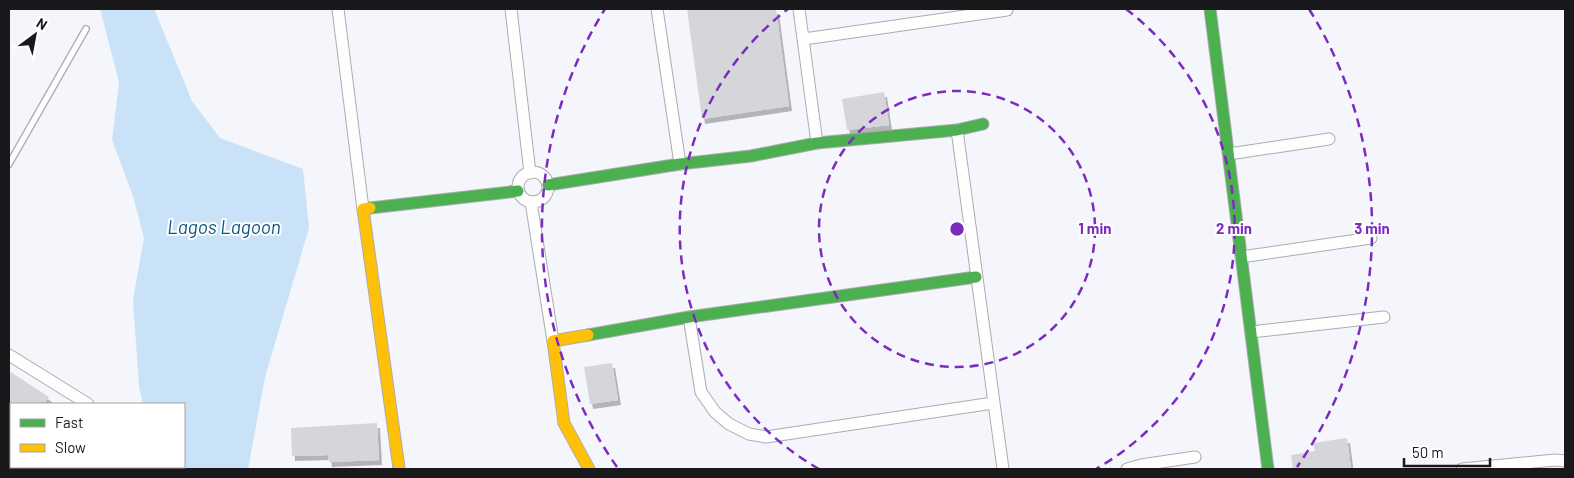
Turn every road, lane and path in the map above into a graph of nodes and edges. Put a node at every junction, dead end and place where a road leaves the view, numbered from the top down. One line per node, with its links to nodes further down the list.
1 (338, 9): 20 (street)
2 (511, 9): 16 (street)
3 (657, 9): 15 (street)
4 (799, 9): 8 (street)
5 (1210, 9): 13 (street)
6 (1007, 10): 8 (street)
7 (86, 29): 14 (lane)
8 (804, 38): 12 (street)
9 (983, 124): 10 (street)
10 (957, 130): 12 (street); 23 (street)
11 (1329, 139): 13 (street)
12 (817, 143): 15 (street)
13 (1228, 154): 22 (street)
14 (9, 164)
15 (680, 164): 17 (street)
16 (530, 173): 17 (street); 18 (street)
17 (548, 185): 19 (street)
18 (518, 192): 19 (street); 20 (street)
19 (531, 202): 27 (street)
20 (363, 209): 33 (street)
21 (1371, 238): 22 (street)
22 (1242, 257): 26 (street)
23 (976, 278): 24 (street); 30 (street)
24 (689, 317): 27 (street); 30 (street)
25 (1384, 317): 26 (street)
26 (1251, 332): 37 (street)
27 (554, 341): 34 (street)
28 (9, 355): 29 (street)
29 (86, 403)
30 (993, 403): 35 (street)
31 (1195, 457): 36 (street)
32 (1565, 461): 38 (street)
33 (400, 468)
34 (589, 469)
35 (1003, 469)
36 (1127, 469)
37 (1268, 469)
38 (1462, 469)

